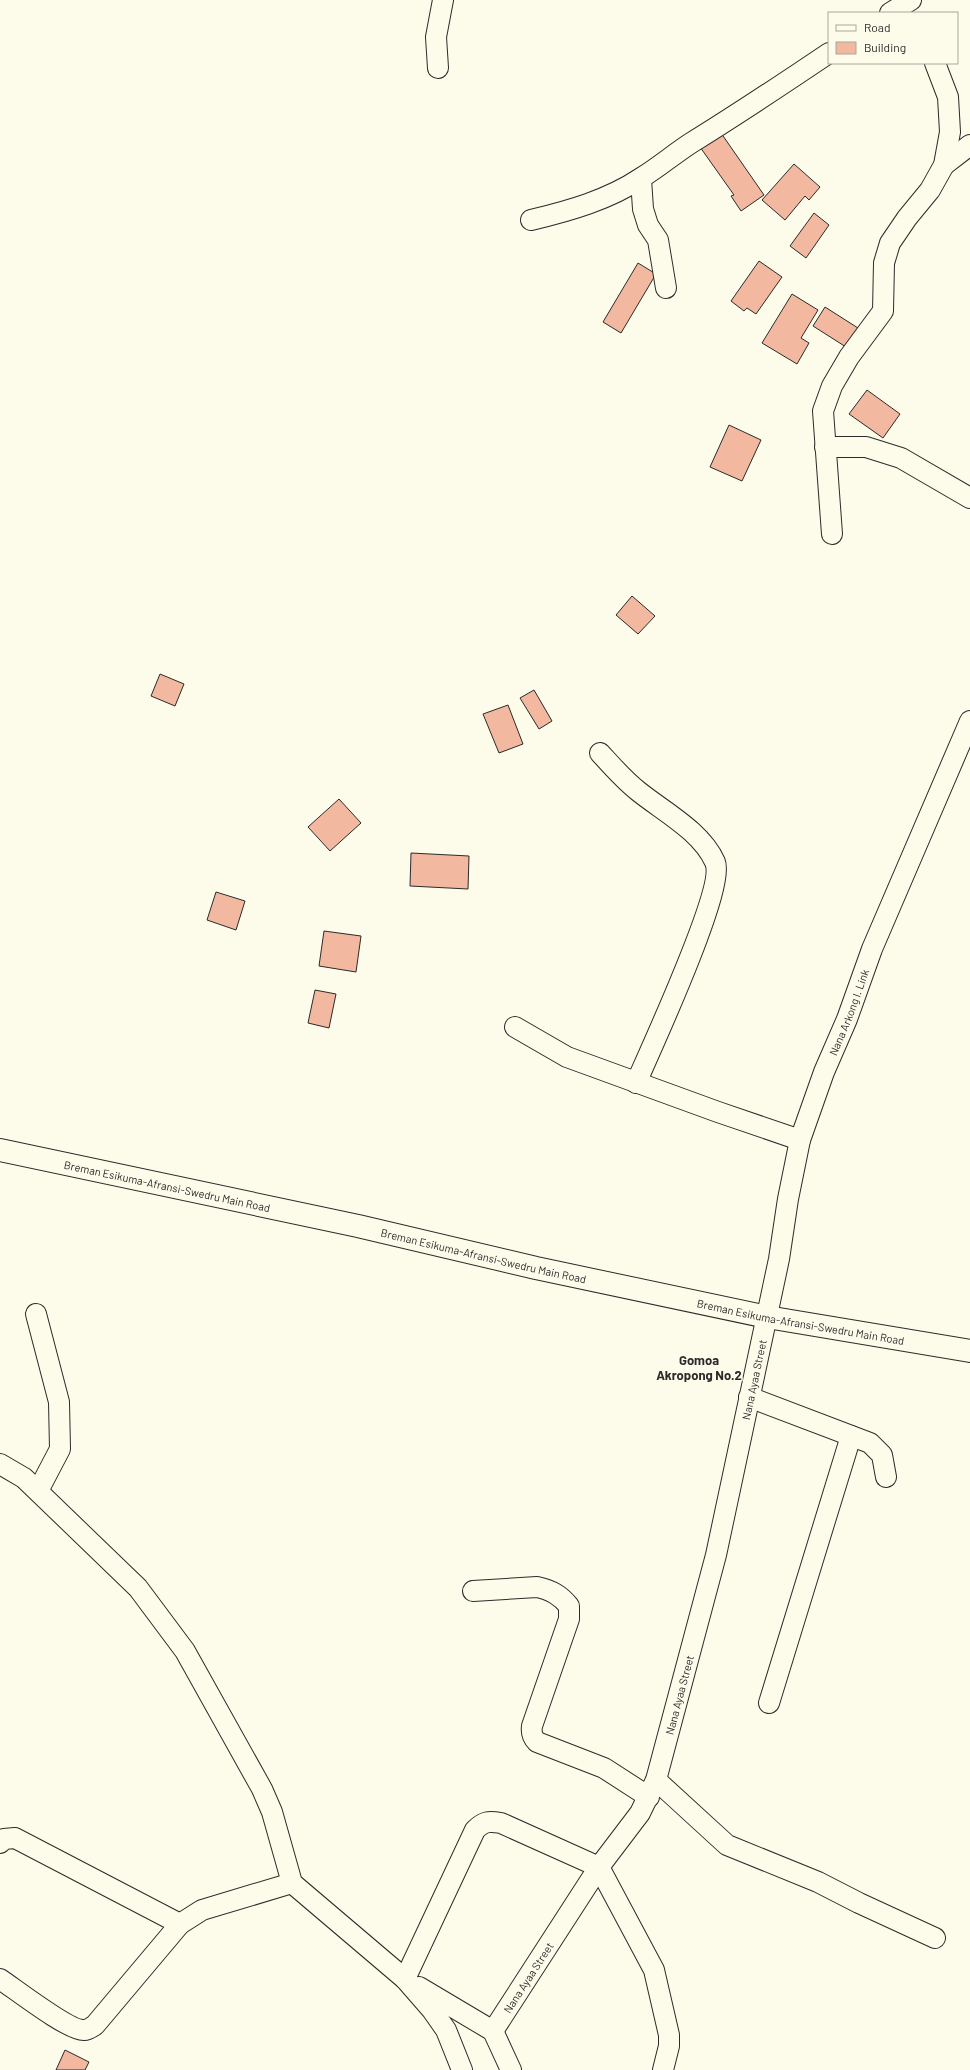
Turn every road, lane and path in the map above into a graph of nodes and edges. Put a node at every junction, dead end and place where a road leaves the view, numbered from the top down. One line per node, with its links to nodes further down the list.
1 (443, 0): 4 (street)
2 (828, 54): 7 (street)
3 (935, 64): 6 (street)
4 (438, 68)
5 (970, 145): 6 (street)
6 (944, 165): 10 (street)
7 (640, 179): 8 (street); 9 (street)
8 (531, 220)
9 (666, 288)
10 (825, 447): 11 (street); 12 (street)
11 (970, 498)
12 (832, 534)
13 (970, 721): 17 (street, Nana Arkong I. Link)
14 (600, 753): 16 (street)
15 (515, 1027): 16 (street)
16 (636, 1083): 17 (street)
17 (800, 1140): 20 (street, Nana Arkong I. Link)
18 (0, 1150): 20 (main road, Breman Esikuma-Afransi-Swedru Main Road)
19 (36, 1314): 26 (street)
20 (767, 1317): 21 (main road, Breman Esikuma-Afransi-Swedru Main Road); 22 (street, Nana Ayaa Street)
21 (970, 1351)
22 (749, 1397): 23 (street); 29 (street, Nana Ayaa Street)
23 (852, 1436): 25 (street); 28 (street)
24 (0, 1464): 26 (street)
25 (886, 1477)
26 (38, 1491): 32 (street)
27 (473, 1591): 29 (street)
28 (769, 1703)
29 (652, 1788): 31 (street, Nana Ayaa Street); 34 (street)
30 (0, 1843): 33 (street)
31 (599, 1867): 36 (street); 37 (street, Nana Ayaa Street); 40 (street)
32 (292, 1883): 33 (street); 36 (street)
33 (180, 1924): 35 (street)
34 (935, 1938)
35 (0, 1979)
36 (405, 1979): 37 (street); 38 (street)
37 (493, 2031): 39 (street)
38 (462, 2070)
39 (511, 2070)
40 (663, 2070)

